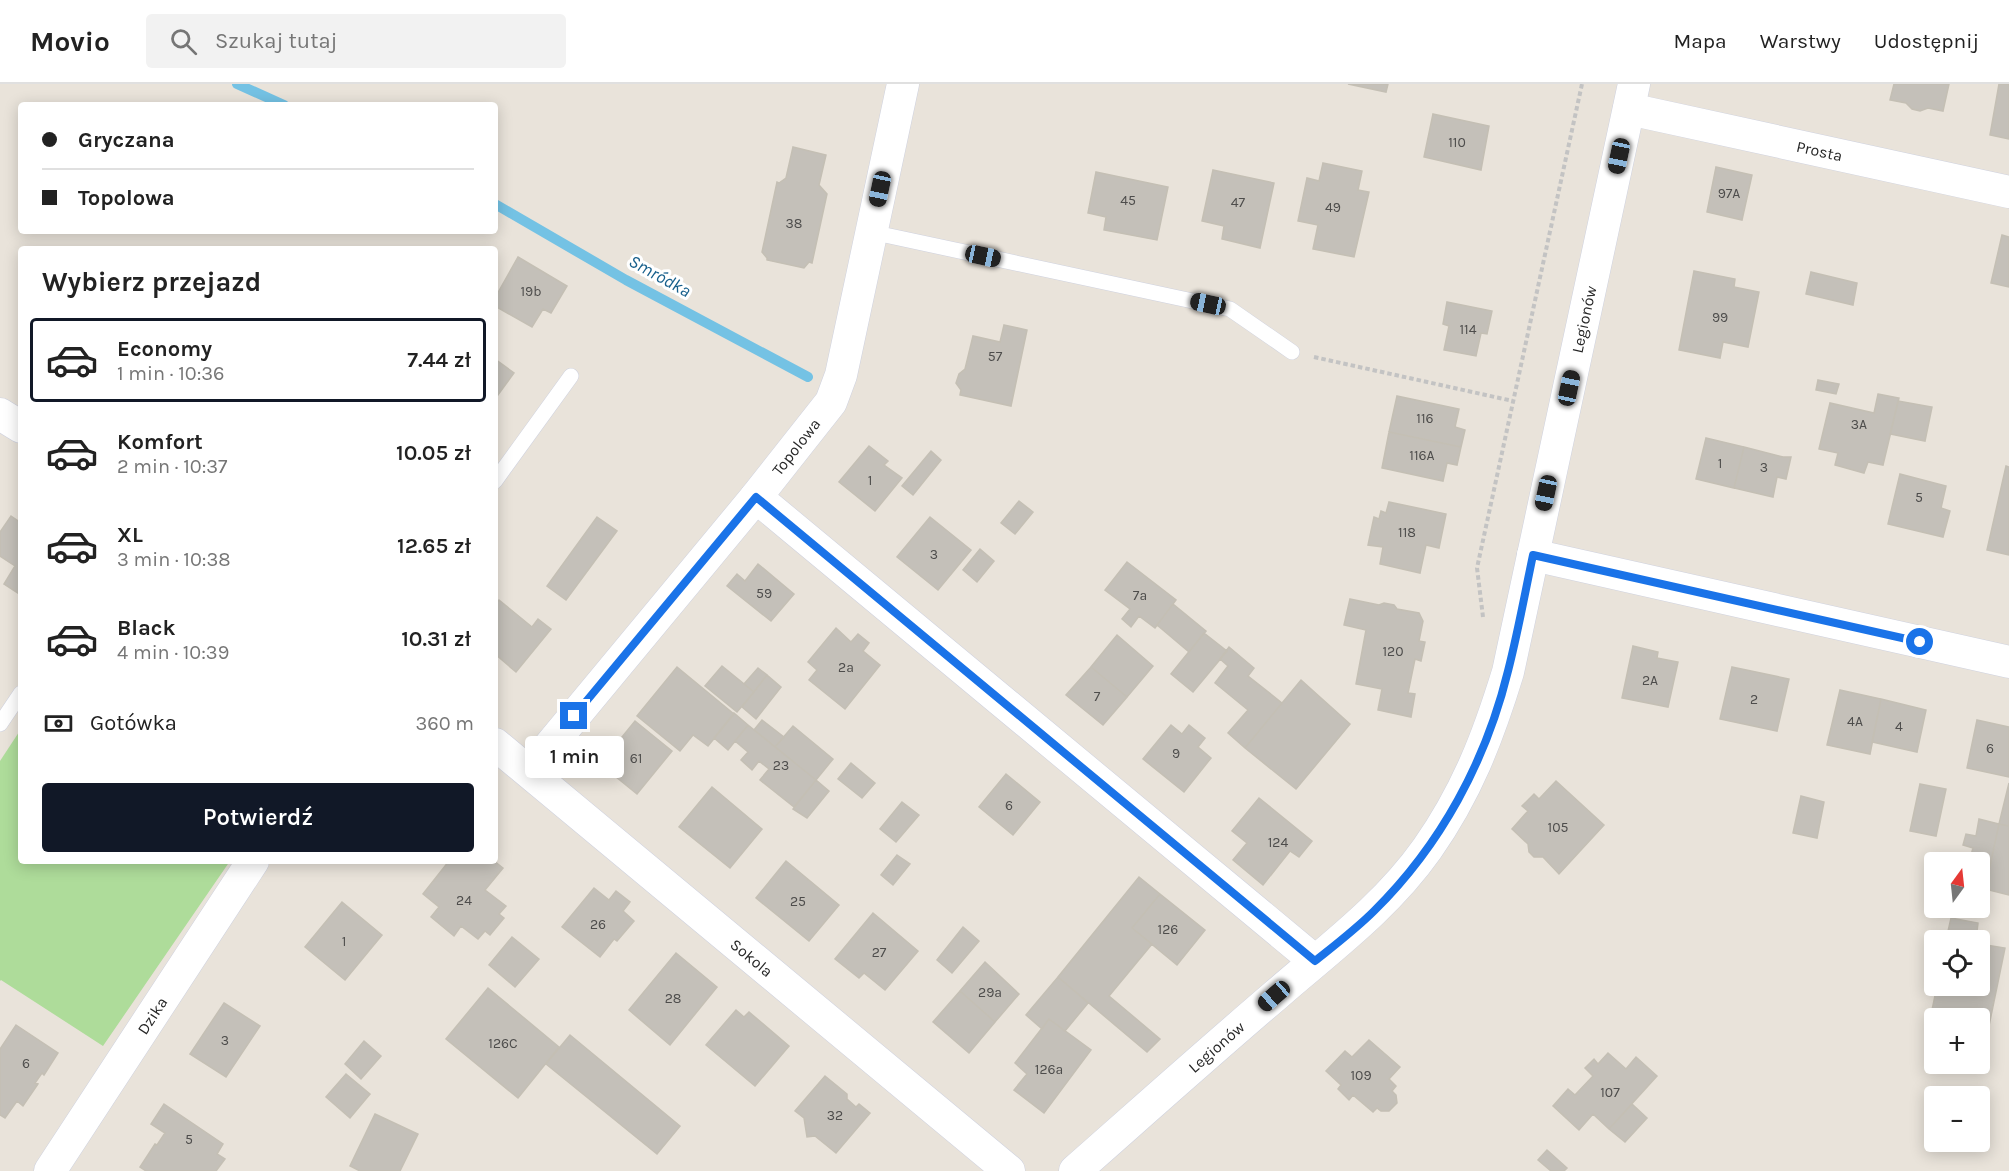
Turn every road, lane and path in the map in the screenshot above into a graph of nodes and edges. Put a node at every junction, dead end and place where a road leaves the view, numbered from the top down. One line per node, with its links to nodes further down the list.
1 (903, 84): 5 (street, Topolowa)
2 (1582, 84): 8 (path)
3 (1632, 97): 4 (street, Prosta); 13 (street, Legionów)
4 (2009, 192)
5 (871, 232): 6 (lane); 12 (street, Topolowa)
6 (1292, 352): 8 (path)
7 (571, 376): 11 (lane)
8 (1513, 401): 14 (path)
9 (0, 414): 10 (street)
10 (18, 425)
11 (498, 476)
12 (756, 497): 19 (street, Topolowa); 21 (street)
13 (1533, 555): 15 (street); 21 (street, Legionów)
14 (1483, 627)
15 (2009, 662)
16 (18, 697): 17 (lane)
17 (0, 724)
18 (498, 746): 19 (street, Sokola)
19 (529, 771): 23 (street, Sokola)
20 (251, 864): 22 (street, Dzika)
21 (1315, 961): 24 (street, Legionów)
22 (50, 1171)
23 (1010, 1171)
24 (1075, 1171)

